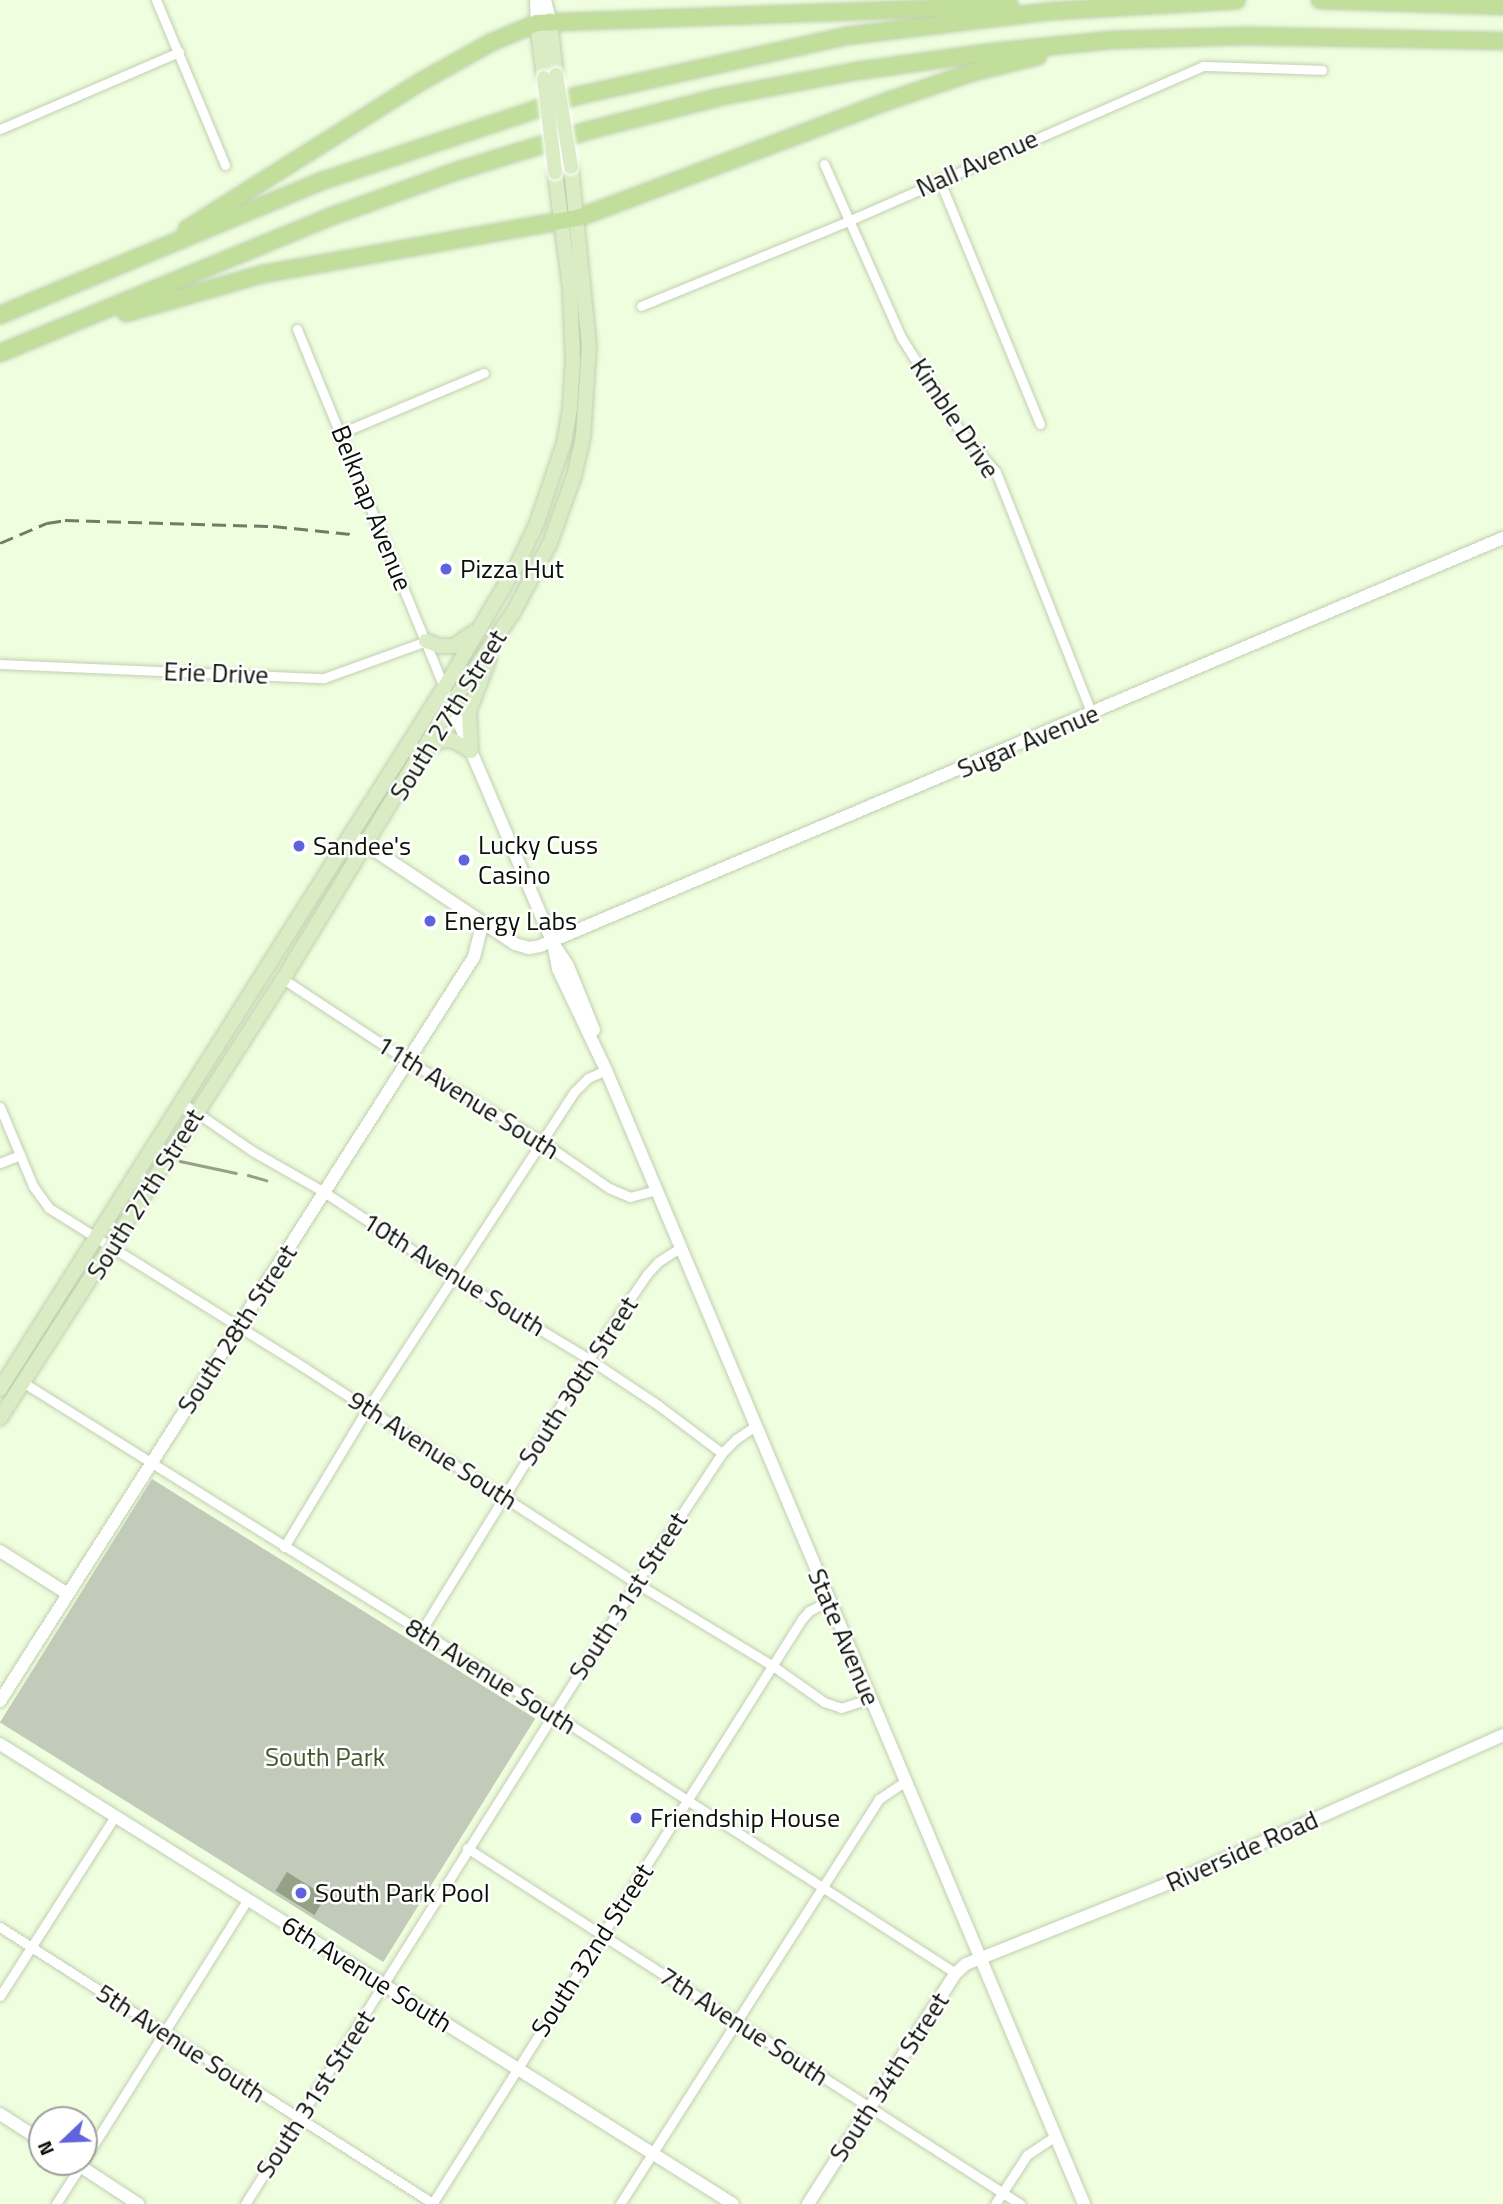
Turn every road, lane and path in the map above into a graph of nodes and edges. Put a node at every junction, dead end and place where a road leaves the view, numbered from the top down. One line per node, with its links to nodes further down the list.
1 (156, 0): 11 (street)
2 (536, 0): 8 (street)
3 (545, 0): 8 (street)
4 (1237, 0): 7 (highway)
5 (1320, 0): 6 (highway)
6 (1503, 6)
7 (1054, 11): 8 (highway); 22 (highway)
8 (544, 22): 13 (main road); 22 (highway)
9 (1244, 36): 10 (highway); 18 (highway); 25 (highway)
10 (1503, 41)
11 (179, 52): 14 (street); 16 (street)
12 (1322, 70): 17 (street, Nall Avenue)
13 (550, 77): 18 (main road, South 27th Street, bridge); 20 (main road, South 27th Street, bridge)
14 (0, 129)
15 (824, 164): 19 (street, Kimble Drive)
16 (225, 165)
17 (939, 178): 19 (street, Nall Avenue); 27 (street)
18 (578, 218): 20 (highway); 31 (main road, South 27th Street)
19 (848, 221): 21 (street, Nall Avenue); 36 (street, Kimble Drive)
20 (561, 222): 25 (highway); 30 (main road, South 27th Street)
21 (641, 306)
22 (22, 307): 23 (highway)
23 (0, 315)
24 (297, 329): 28 (street, Belknap Avenue)
25 (0, 354)
26 (484, 373): 28 (street)
27 (1040, 424)
28 (341, 433): 32 (street, Belknap Avenue)
29 (1503, 538): 36 (street, Sugar Avenue)
30 (482, 624): 32 (main road); 34 (main road, South 27th Street)
31 (502, 629): 35 (main road, South 27th Street); 37 (main road)
32 (426, 641): 33 (street, Erie Drive); 34 (street, Belknap Avenue)
33 (0, 664)
34 (444, 687): 35 (street, State Avenue); 39 (main road, South 27th Street)
35 (451, 704): 37 (street, State Avenue); 38 (main road, South 27th Street)
36 (1092, 714): 43 (street, Sugar Avenue)
37 (471, 751): 38 (main road); 43 (street, State Avenue)
38 (421, 755): 40 (main road, South 27th Street)
39 (350, 834): 40 (street); 48 (main road, South 27th Street)
40 (367, 845): 41 (street); 45 (main road, South 27th Street)
41 (483, 922): 42 (street); 44 (street, South 28th Street)
42 (505, 937): 43 (street); 44 (street, South 28th Street)
43 (552, 943): 47 (street, State Avenue)
44 (474, 957): 46 (street, South 28th Street)
45 (283, 979): 46 (street, 11th Avenue South); 50 (main road, South 27th Street)
46 (408, 1061): 51 (street, 11th Avenue South); 55 (street, South 28th Street)
47 (606, 1070): 51 (street); 54 (street, State Avenue)
48 (181, 1102): 50 (street, 10th Avenue South); 56 (main road, South 27th Street)
49 (0, 1107): 52 (street, 9th Avenue South)
50 (195, 1114): 55 (street, 10th Avenue South); 57 (main road, South 27th Street)
51 (541, 1141): 54 (street, 11th Avenue South); 59 (street)
52 (20, 1155): 53 (street); 56 (street, 9th Avenue South)
53 (0, 1163)
54 (657, 1190): 58 (street, State Avenue)
55 (324, 1192): 59 (street, 10th Avenue South); 60 (street, South 28th Street)
56 (96, 1237): 57 (street, 9th Avenue South); 62 (main road, South 27th Street)
57 (111, 1247): 60 (street, 9th Avenue South); 63 (main road, South 27th Street)
58 (681, 1247): 61 (street, South 30th Street); 67 (street, State Avenue)
59 (453, 1277): 61 (street, 10th Avenue South); 65 (street)
60 (238, 1328): 65 (street, 9th Avenue South); 69 (street, South 28th Street)
61 (589, 1359): 68 (street, 10th Avenue South); 70 (street, South 30th Street)
62 (5, 1371): 64 (main road, South 27th Street)
63 (24, 1383): 66 (main road, South 27th Street); 69 (street, 8th Avenue South)
64 (0, 1389)
65 (368, 1408): 70 (street, 9th Avenue South); 71 (street)
66 (0, 1418)
67 (755, 1426): 68 (street, South 31st Street); 75 (street, State Avenue)
68 (722, 1454): 73 (street, South 31st Street)
69 (150, 1465): 71 (street, 8th Avenue South); 74 (street, South 28th Street)
70 (505, 1496): 73 (street, 9th Avenue South); 76 (street, South 30th Street)
71 (284, 1548): 76 (street, 8th Avenue South)
72 (0, 1551): 74 (street)
73 (636, 1583): 77 (street, 9th Avenue South); 80 (street, South 31st Street)
74 (68, 1594): 79 (street, South 28th Street)
75 (829, 1601): 77 (street, South 32nd Street); 78 (street, State Avenue)
76 (420, 1633): 80 (street, 8th Avenue South)
77 (773, 1666): 78 (street, 9th Avenue South); 84 (street, South 32nd Street)
78 (871, 1699): 83 (street, State Avenue)
79 (0, 1701)
80 (552, 1713): 84 (street, 8th Avenue South); 86 (street, South 31st Street)
81 (1503, 1735): 92 (street, Riverside Road)
82 (0, 1744): 85 (street, 6th Avenue South)
83 (906, 1781): 87 (street); 92 (street, State Avenue)
84 (690, 1800): 87 (street, 8th Avenue South); 90 (street, South 32nd Street)
85 (115, 1816): 88 (street, 6th Avenue South); 91 (street)
86 (467, 1848): 90 (street, 7th Avenue South); 94 (street, South 31st Street)
87 (822, 1885): 93 (street, 8th Avenue South); 96 (street)
88 (248, 1899): 94 (street, 6th Avenue South); 97 (street)
89 (0, 1927): 91 (street, 5th Avenue South)
90 (601, 1933): 96 (street, 7th Avenue South); 98 (street, South 32nd Street)
91 (31, 1947): 95 (street); 97 (street, 5th Avenue South)
92 (979, 1958): 93 (street, South 34th Street); 104 (street, State Avenue)
93 (956, 1973): 99 (street, South 34th Street)
94 (385, 1986): 98 (street, 6th Avenue South); 101 (street, South 31st Street)
95 (0, 1996)
96 (738, 2021): 99 (street, 7th Avenue South); 105 (street)
97 (164, 2032): 101 (street, 5th Avenue South); 103 (street)
98 (516, 2068): 105 (street, 6th Avenue South); 112 (street, South 32nd Street)
99 (868, 2106): 108 (street, 7th Avenue South); 115 (street, South 34th Street)
100 (0, 2114): 102 (street)
101 (299, 2119): 111 (street, South 31st Street); 112 (street, 5th Avenue South)
102 (28, 2132)
103 (98, 2134)
104 (1055, 2136): 108 (street); 118 (street, State Avenue)
105 (651, 2152): 113 (street); 114 (street, 6th Avenue South)
106 (98, 2175): 110 (street)
107 (72, 2176): 109 (street)
108 (1001, 2194): 116 (street); 117 (street, 7th Avenue South)
109 (56, 2204)
110 (138, 2204)
111 (245, 2204)
112 (433, 2204)
113 (620, 2204)
114 (733, 2204)
115 (808, 2204)
116 (995, 2204)
117 (1020, 2204)
118 (1084, 2204)

